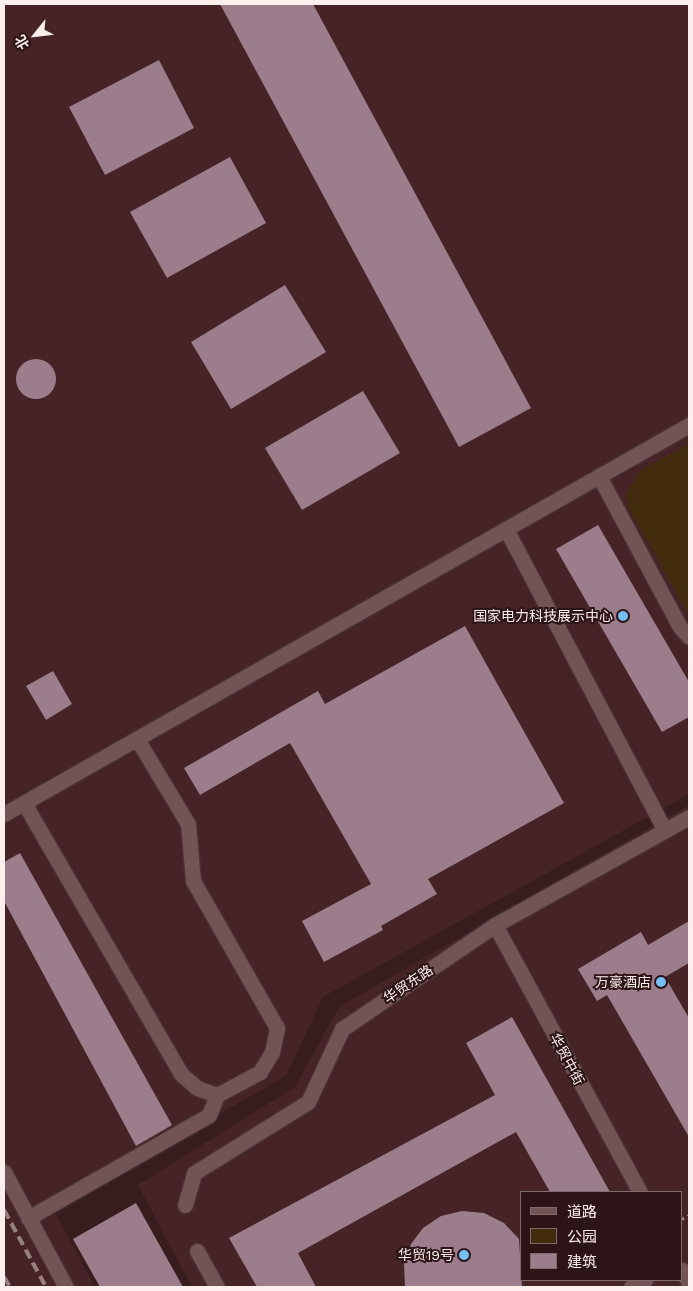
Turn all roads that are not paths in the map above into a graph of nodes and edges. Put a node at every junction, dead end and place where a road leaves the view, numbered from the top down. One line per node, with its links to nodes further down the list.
1 (689, 426): 2 (street)
2 (599, 476): 3 (street); 4 (street)
3 (506, 529): 5 (street); 9 (street)
4 (689, 637)
5 (137, 739): 6 (street); 11 (street)
6 (24, 803): 7 (street); 11 (street)
7 (4, 814)
8 (689, 817): 9 (street, 华贸东路)
9 (665, 830): 10 (street, 华贸东路)
10 (495, 925): 13 (street, 华贸中街); 14 (street, 华贸东路)
11 (217, 1096): 15 (street)
12 (4, 1172): 15 (street)
13 (639, 1191)
14 (185, 1205)
15 (28, 1218): 20 (street)
16 (197, 1251): 21 (street)
17 (683, 1272): 19 (street)
18 (643, 1281): 22 (street)
19 (689, 1283)
20 (66, 1287)
21 (217, 1287)
22 (632, 1287)

